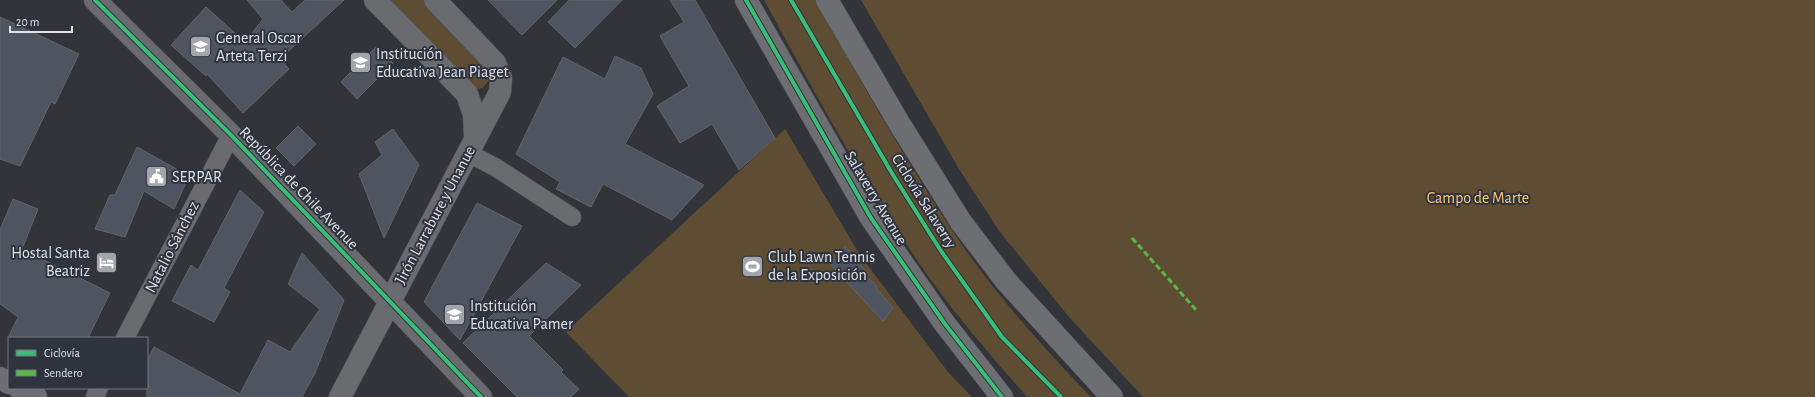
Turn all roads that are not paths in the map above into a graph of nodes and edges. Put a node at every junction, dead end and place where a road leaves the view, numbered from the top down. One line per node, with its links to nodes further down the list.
1 (95, 0): 8 (street, República de Chile Avenue)
2 (375, 0): 7 (street)
3 (435, 0): 6 (street)
4 (746, 0): 17 (main road, Salaverry Avenue)
5 (827, 0): 18 (main road)
6 (495, 62): 7 (street); 9 (street, Jirón Larrabure y Unanue)
7 (467, 94): 9 (street)
8 (231, 135): 11 (street, República de Chile Avenue); 12 (street, Natalio Sánchez)
9 (471, 146): 10 (street); 11 (street, Jirón Larrabure y Unanue)
10 (572, 217)
11 (390, 300): 15 (street, Jirón Larrabure y Unanue); 16 (street, República de Chile Avenue)
12 (126, 337)
13 (21, 389): 14 (main road)
14 (36, 397)
15 (340, 397)
16 (481, 397)
17 (1002, 397)
18 (1112, 397)

